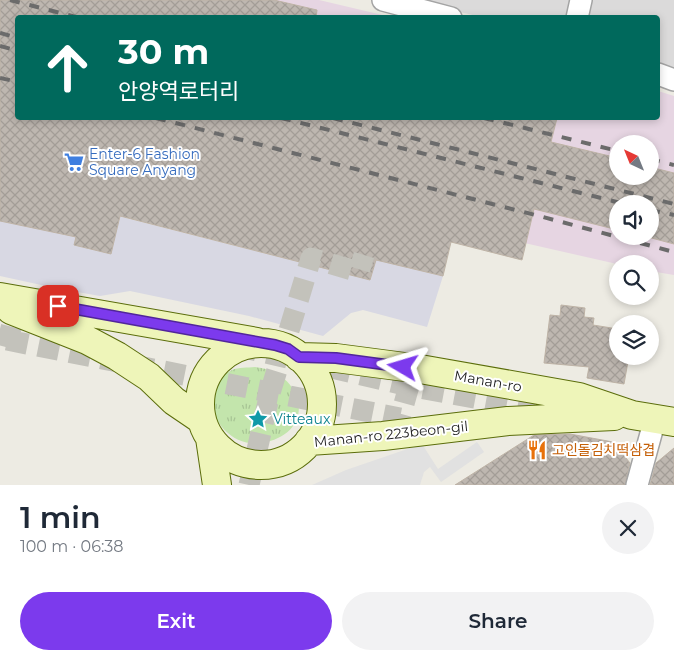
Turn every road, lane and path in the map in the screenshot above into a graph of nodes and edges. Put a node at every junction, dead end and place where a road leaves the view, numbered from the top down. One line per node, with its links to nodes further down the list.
1 (383, 0): 3 (street)
2 (581, 0): 4 (street)
3 (440, 15)
4 (578, 15)
5 (660, 75): 6 (street)
6 (674, 80)
7 (0, 297): 9 (street)
8 (0, 306): 12 (street, Manan-ro 223beon-gil)
9 (261, 343): 10 (street); 12 (street)
10 (299, 357): 11 (street, Manan-ro); 13 (street)
11 (653, 418): 13 (street, Manan-ro 223beon-gil); 16 (street)
12 (206, 429): 14 (street, Manan-ro 223beon-gil); 15 (street)
13 (309, 441): 14 (street, Manan-ro 223beon-gil)
14 (267, 474)
15 (218, 485)
16 (637, 485)

